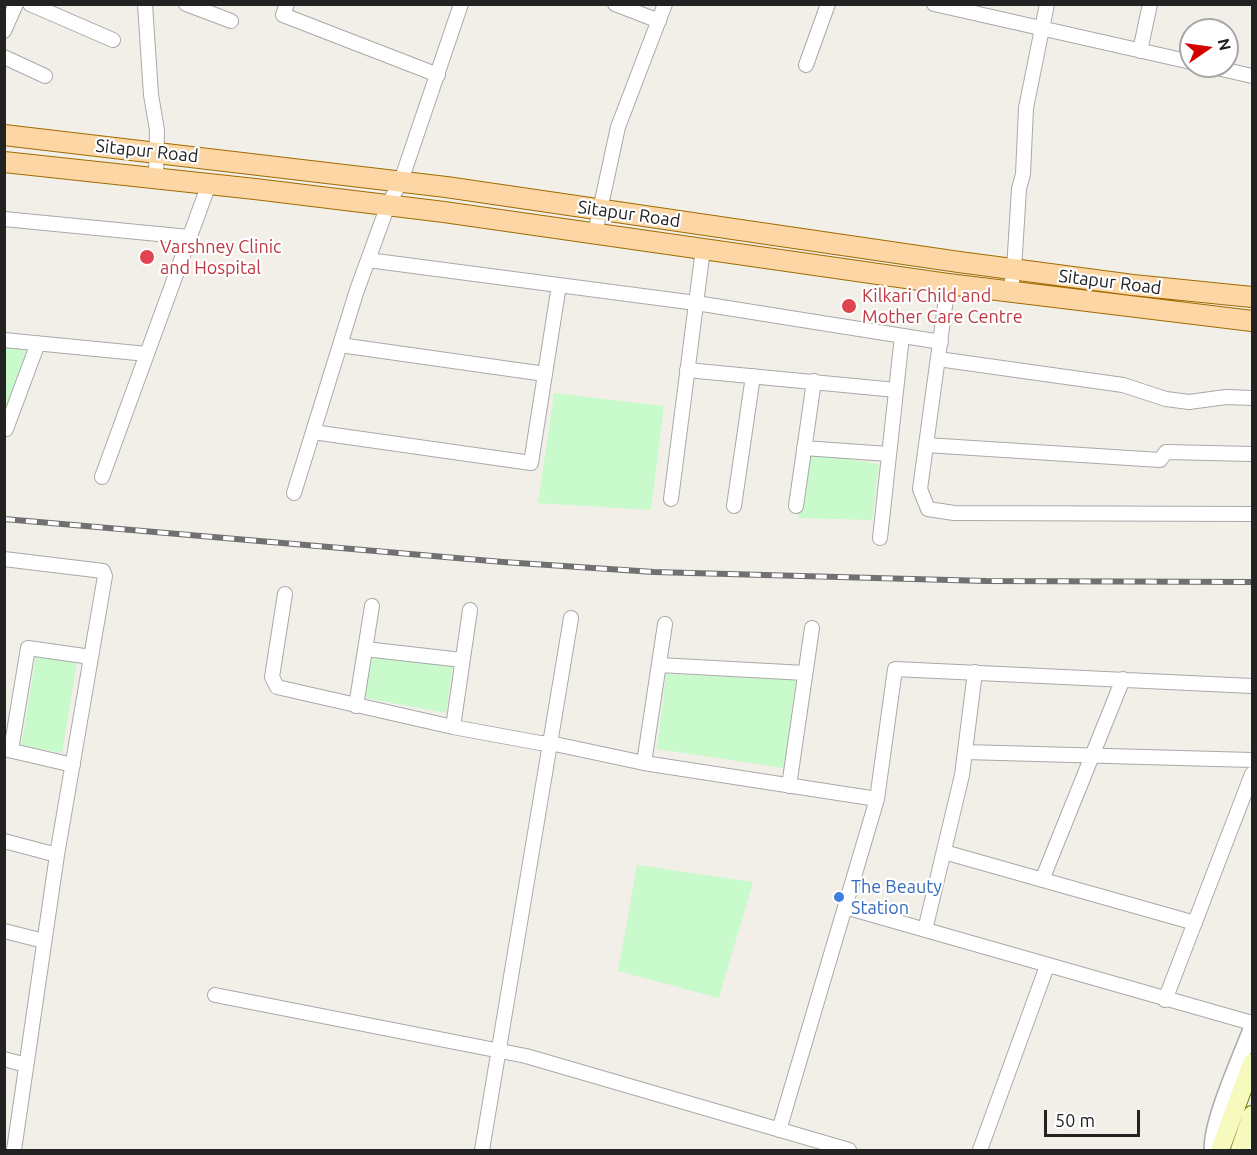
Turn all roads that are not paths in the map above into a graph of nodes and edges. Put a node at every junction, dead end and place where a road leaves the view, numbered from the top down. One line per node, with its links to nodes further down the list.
1 (16, 4): 16 (street)
2 (30, 4): 17 (street)
3 (145, 4): 25 (street)
4 (186, 4): 13 (street)
5 (287, 4): 22 (street)
6 (461, 4): 22 (street)
7 (615, 4): 14 (street)
8 (665, 4): 14 (street)
9 (828, 4): 21 (street)
10 (1047, 4): 15 (street)
11 (1150, 4): 18 (street)
12 (941, 5): 15 (street)
13 (231, 21)
14 (659, 21): 31 (street)
15 (1041, 28): 18 (street); 37 (street)
16 (4, 31)
17 (113, 40)
18 (1140, 51): 20 (street)
19 (4, 57): 23 (street)
20 (1179, 59)
21 (806, 65)
22 (438, 75): 28 (street)
23 (45, 76)
24 (4, 135): 25 (main road, Sitapur Road)
25 (158, 152): 27 (street); 28 (main road, Sitapur Road)
26 (4, 162): 27 (main road, Sitapur Road)
27 (156, 178): 29 (main road, Sitapur Road)
28 (401, 182): 30 (street); 31 (main road, Sitapur Road)
29 (208, 184): 30 (main road, Sitapur Road); 34 (street)
30 (388, 205): 33 (main road, Sitapur Road); 36 (street)
31 (599, 210): 33 (street); 37 (main road, Sitapur Road)
32 (4, 219): 34 (street)
33 (595, 233): 35 (main road, Sitapur Road)
34 (189, 237): 49 (street)
35 (703, 249): 38 (main road, Sitapur Road); 42 (street)
36 (368, 260): 39 (street); 48 (street)
37 (1014, 269): 40 (street); 41 (main road, Sitapur Road)
38 (948, 284): 40 (main road, Sitapur Road); 46 (street)
39 (559, 285): 42 (street); 52 (street)
40 (1010, 291): 43 (main road, Sitapur Road)
41 (1252, 297)
42 (696, 303): 44 (street); 51 (street)
43 (1252, 321)
44 (902, 336): 46 (street); 55 (street)
45 (4, 340): 47 (street)
46 (941, 342): 50 (street)
47 (38, 343): 49 (street); 57 (street)
48 (340, 345): 52 (street); 58 (street)
49 (147, 354): 63 (street)
50 (938, 359): 56 (street); 59 (street)
51 (687, 370): 53 (street); 65 (street)
52 (545, 374): 58 (street)
53 (753, 376): 54 (street); 66 (street)
54 (814, 381): 55 (street); 60 (street)
55 (896, 390): 61 (street)
56 (1252, 398)
57 (4, 429)
58 (313, 432): 64 (street)
59 (926, 445): 62 (street); 68 (street)
60 (804, 448): 61 (street); 67 (street)
61 (888, 454): 69 (street)
62 (1252, 454)
63 (102, 477)
64 (294, 494)
65 (670, 499)
66 (735, 506)
67 (796, 506)
68 (1252, 514)
69 (880, 538)
70 (4, 559): 78 (street)
71 (285, 594): 85 (street)
72 (372, 606): 77 (street)
73 (470, 610): 79 (street)
74 (571, 618): 87 (street)
75 (665, 624): 80 (street)
76 (812, 628): 82 (street)
77 (365, 649): 79 (street); 85 (street)
78 (91, 657): 88 (street); 93 (street)
79 (462, 660): 86 (street)
80 (659, 665): 82 (street); 92 (street)
81 (975, 672): 83 (street); 89 (street); 96 (street)
82 (806, 673): 95 (street)
83 (1123, 680): 84 (street); 90 (street)
84 (1252, 686)
85 (356, 706): 86 (street)
86 (453, 727): 87 (street)
87 (550, 743): 92 (street); 111 (street)
88 (8, 750): 93 (street)
89 (965, 752): 90 (street); 98 (street)
90 (1092, 756): 91 (street); 100 (street)
91 (1252, 760)
92 (644, 763): 95 (street)
93 (73, 765): 99 (street)
94 (1252, 774): 102 (street)
95 (789, 786): 96 (street)
96 (877, 799): 101 (street)
97 (4, 841): 99 (street)
98 (944, 852): 100 (street); 103 (street)
99 (57, 855): 105 (street)
100 (1042, 880): 102 (street)
101 (845, 907): 103 (street); 116 (street)
102 (1195, 923): 108 (street)
103 (925, 930): 106 (street)
104 (4, 931): 105 (street)
105 (44, 941): 114 (street)
106 (1047, 966): 108 (street); 121 (street)
107 (215, 995): 111 (street)
108 (1165, 1000): 109 (street)
109 (1252, 1023)
110 (1252, 1028): 122 (street)
111 (498, 1051): 116 (street); 119 (street)
112 (4, 1059): 114 (street)
113 (1252, 1063): 123 (main road)
114 (26, 1065): 118 (street)
115 (1252, 1115): 124 (main road)
116 (779, 1130): 120 (street)
117 (1252, 1144): 125 (street)
118 (14, 1150)
119 (482, 1150)
120 (849, 1150)
121 (980, 1150)
122 (1213, 1150)
123 (1220, 1150)
124 (1240, 1150)
125 (1250, 1150)

